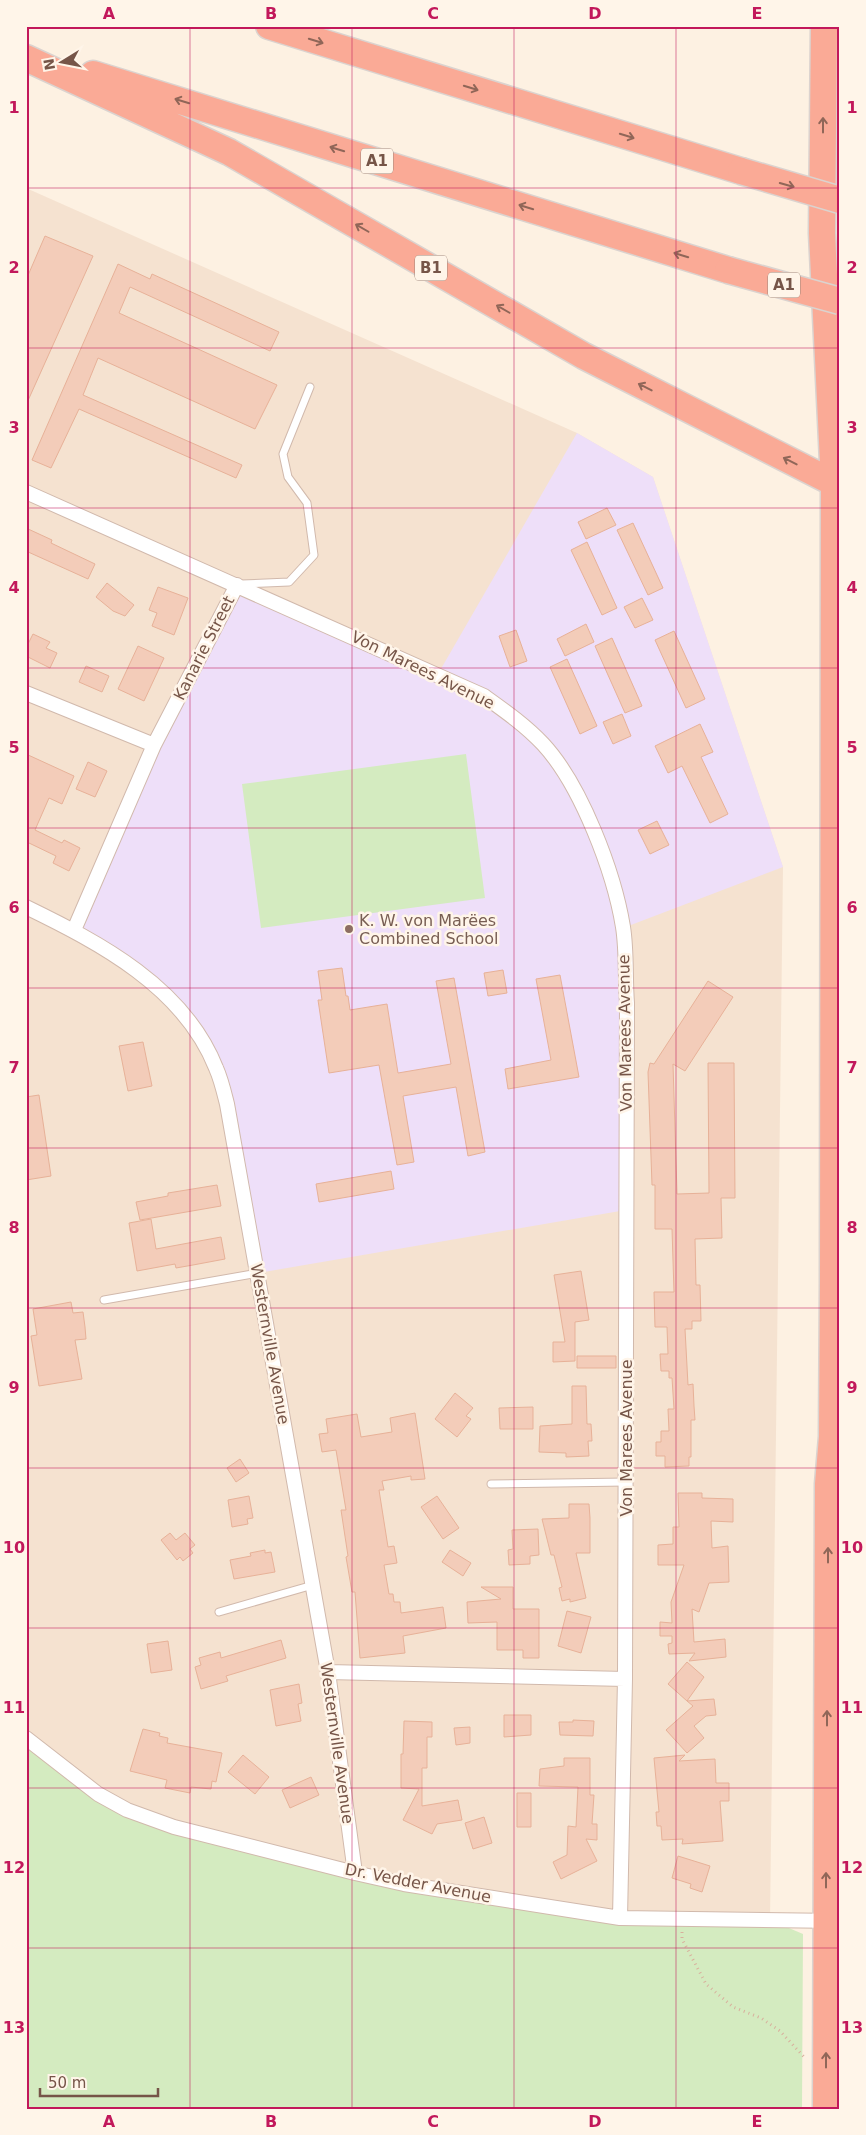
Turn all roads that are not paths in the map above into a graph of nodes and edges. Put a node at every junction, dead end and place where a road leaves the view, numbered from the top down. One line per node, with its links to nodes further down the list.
1 (269, 26): 6 (highway, one-way to 6, bridge)
2 (824, 26): 8 (highway, one-way to 2)
3 (26, 53): 7 (highway, A1, one-way to 3, bridge)
4 (26, 58): 10 (highway, B1, one-way to 4)
5 (840, 128): 8 (highway)
6 (840, 200)
7 (840, 300)
8 (828, 384): 10 (highway)
9 (310, 387): 12 (lane, Kanarie Street)
10 (837, 483): 18 (highway)
11 (26, 492): 12 (street, Von Marees Avenue)
12 (237, 585): 14 (street, Kanarie Street); 23 (street, Von Marees Avenue)
13 (26, 693): 14 (street)
14 (154, 745): 16 (street, Kanarie Street)
15 (26, 907): 16 (street, Westernville Avenue)
16 (74, 930): 17 (street, Westernville Avenue)
17 (258, 1274): 19 (lane); 25 (street, Westernville Avenue)
18 (833, 1283): 20 (highway); 21 (highway)
19 (104, 1300)
20 (840, 1318)
21 (836, 1438): 22 (highway); 32 (highway, one-way to 21)
22 (840, 1464)
23 (626, 1482): 24 (lane); 28 (street, Von Marees Avenue)
24 (491, 1484)
25 (313, 1585): 26 (lane); 27 (street, Westernville Avenue)
26 (219, 1612)
27 (328, 1672): 28 (street); 30 (street, Westernville Avenue)
28 (625, 1679): 31 (street, Von Marees Avenue)
29 (26, 1738): 30 (street, Dr. Vedder Avenue)
30 (355, 1873): 31 (street, Dr. Vedder Avenue)
31 (620, 1918): 32 (street, Dr. Vedder Avenue)
32 (833, 1921): 33 (highway, one-way to 32)
33 (826, 2098)

